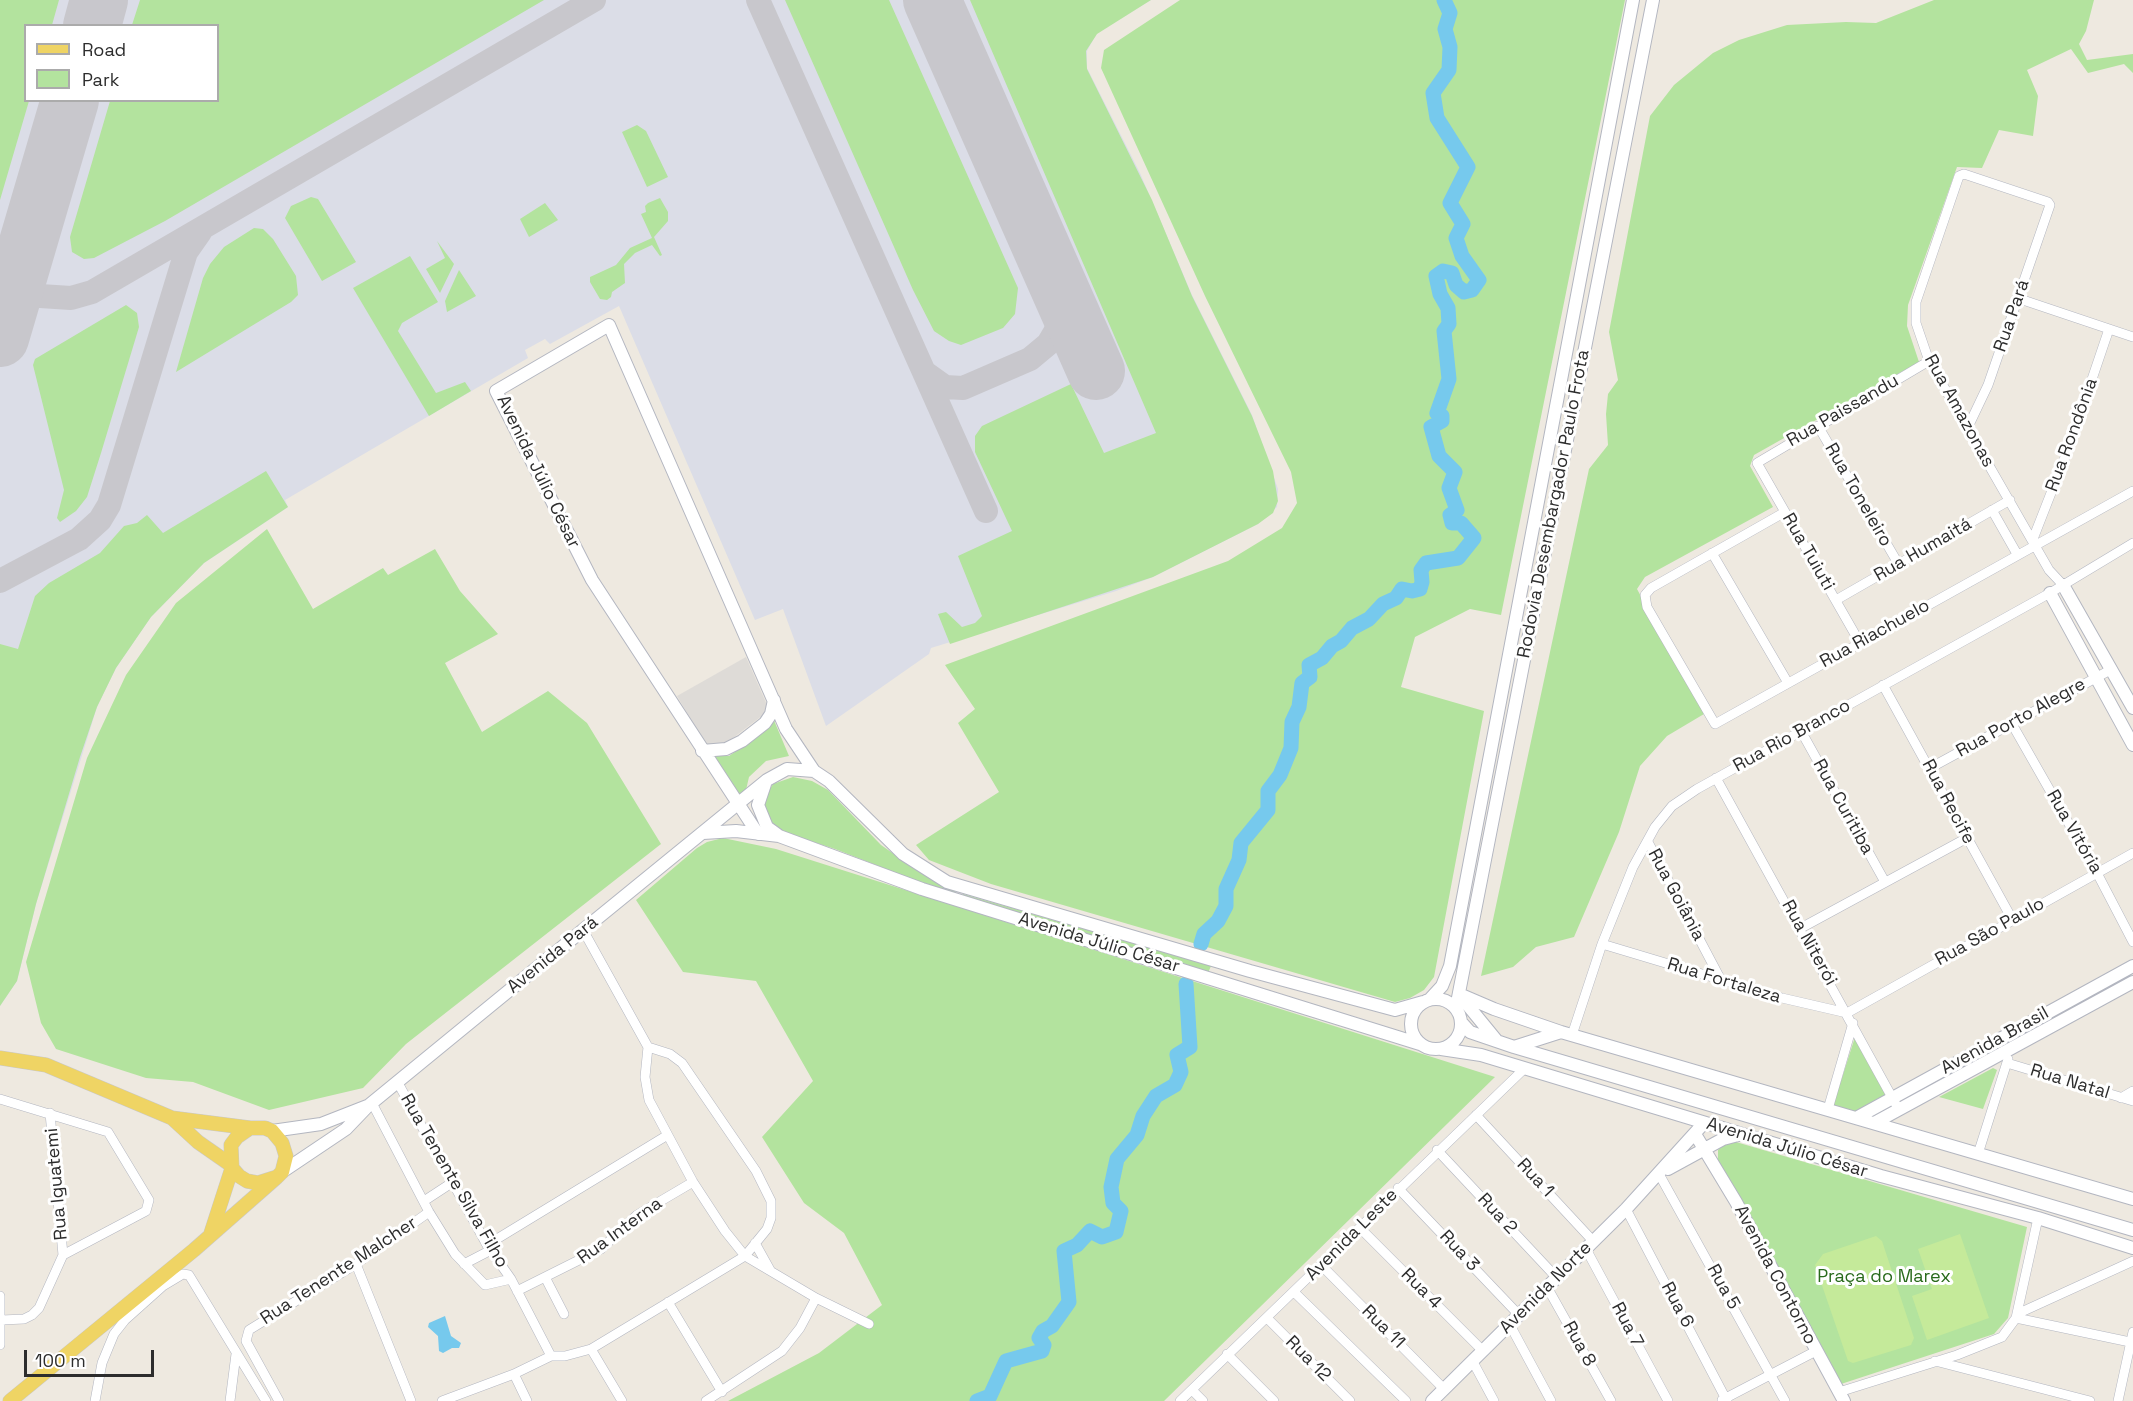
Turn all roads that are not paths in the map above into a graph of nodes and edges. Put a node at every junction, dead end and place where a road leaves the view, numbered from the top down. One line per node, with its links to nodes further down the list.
1 (1634, 0): 57 (street, Rodovia Desembargador Paulo Frota)
2 (1653, 0): 56 (street, Rodovia Desembargador Paulo Frota)
3 (1960, 175): 4 (street, Rua Pará); 7 (street, Rua Amazonas)
4 (2017, 298): 5 (street); 9 (street, Rua Pará)
5 (2109, 329): 6 (street); 15 (street, Rua Rondônia)
6 (2133, 337)
7 (1929, 361): 8 (street, Rua Paissandu); 9 (street, Rua Amazonas)
8 (1818, 426): 10 (street, Rua Paissandu); 19 (street, Rua Toneleiro)
9 (1968, 427): 12 (street, Rua Amazonas)
10 (1757, 461): 14 (street, Rua Tuiuti)
11 (2133, 491): 15 (street, Rua Riachuelo)
12 (2010, 500): 13 (street, Rua Humaitá); 15 (street, Rua Amazonas)
13 (1992, 510): 18 (street); 19 (street, Rua Humaitá)
14 (1785, 512): 17 (street); 23 (street, Rua Tuiuti)
15 (2034, 542): 18 (street, Rua Riachuelo); 20 (street, Rua Amazonas)
16 (2133, 543): 21 (street, Rua Rio Branco)
17 (1712, 553): 27 (street); 27 (street, Rua Riachuelo)
18 (2017, 554): 24 (street, Rua Riachuelo)
19 (1899, 564): 23 (street, Rua Humaitá)
20 (2049, 570): 21 (street, Rua Amazonas); 22 (street, Rua Amazonas)
21 (2063, 585): 22 (street, Rua Rio Branco); 25 (street)
22 (2050, 593): 26 (street); 28 (street, Rua Rio Branco)
23 (1836, 600): 24 (street, Rua Tuiuti)
24 (1860, 643): 27 (street, Rua Riachuelo)
25 (2112, 669): 26 (street, Rua Porto Alegre); 30 (street)
26 (2095, 678): 31 (street, Rua Porto Alegre); 33 (street)
27 (1788, 683)
28 (1883, 685): 32 (street, Rua Rio Branco); 35 (street, Rua Recife)
29 (774, 700): 34 (street); 34 (street, Avenida Júlio César); 36 (street, Avenida Júlio César)
30 (2133, 708)
31 (2012, 724): 35 (street, Rua Porto Alegre); 46 (street, Rua Vitória)
32 (1801, 731): 37 (street, Rua Rio Branco); 47 (street, Rua Curitiba)
33 (2133, 745)
34 (702, 751): 39 (street, Avenida Júlio César)
35 (1930, 768): 43 (street, Rua Recife)
36 (814, 771): 38 (street); 57 (street, Avenida Júlio César)
37 (1716, 778): 44 (street, Rua Rio Branco); 49 (street, Rua Niterói)
38 (767, 780): 39 (street); 42 (street)
39 (737, 805): 40 (street, Avenida Pará); 41 (street, Avenida Júlio César)
40 (702, 833): 41 (street, Avenida Júlio César); 50 (street, Avenida Pará)
41 (758, 834): 42 (street, Avenida Júlio César)
42 (779, 836): 65 (street, Avenida Júlio César)
43 (1967, 838): 47 (street); 48 (street, Rua Recife)
44 (1648, 842): 52 (street, Rua Rio Branco); 54 (street, Rua Goiânia)
45 (2133, 852): 46 (street, Rua São Paulo)
46 (2097, 873): 48 (street, Rua São Paulo); 51 (street, Rua Vitória)
47 (1885, 882): 49 (street)
48 (2012, 919): 59 (street, Rua São Paulo)
49 (1801, 928): 59 (street, Rua Niterói)
50 (583, 930): 66 (street); 72 (street, Avenida Pará)
51 (2133, 942)
52 (1602, 944): 54 (street, Rua Fortaleza); 62 (street, Rua Rio Branco)
53 (2133, 966): 63 (street, Avenida Brasil)
54 (1721, 980): 59 (street, Rua Fortaleza)
55 (2133, 982): 69 (street, Avenida Brasil)
56 (1459, 994): 58 (street, Rodovia Desembargador Paulo Frota); 62 (street); 64 (street)
57 (1427, 1000): 58 (street); 65 (street)
58 (1456, 1008): 60 (street)
59 (1847, 1013): 61 (street, Rua Niterói)
60 (1461, 1022): 64 (street, Avenida Júlio César); 68 (street)
61 (1853, 1023): 74 (street, Rua Niterói); 79 (street)
62 (1567, 1033): 67 (street); 79 (street)
63 (2005, 1036): 69 (street); 74 (street, Avenida Brasil)
64 (1497, 1041): 67 (street, Avenida Júlio César)
65 (1420, 1044): 68 (street)
66 (648, 1047): 91 (street); 111 (street)
67 (1514, 1047): 109 (street, Avenida Júlio César)
68 (1441, 1049): 71 (street, Avenida Júlio César)
69 (2008, 1057): 75 (street, Rua Natal); 80 (street, Avenida Brasil); 94 (street)
70 (0, 1058): 84 (main road)
71 (1524, 1069): 82 (street, Avenida Leste); 86 (street, Avenida Júlio César)
72 (398, 1083): 78 (street, Avenida Pará); 100 (street, Rua Tenente Silva Filho)
73 (2133, 1091): 75 (street)
74 (1893, 1098): 80 (street, Rua Niterói); 83 (street, Avenida Brasil)
75 (2121, 1098): 77 (street, Rua Natal)
76 (0, 1100): 81 (street)
77 (2133, 1101)
78 (370, 1104): 88 (street, Avenida Pará); 98 (street, Avenida Pará); 104 (street, Rua Tenente Silva Filho)
79 (1828, 1109): 83 (street)
80 (1899, 1110): 85 (street, Avenida Brasil)
81 (50, 1113): 115 (street, Rua Iguatemi); 115 (street)
82 (1476, 1115): 92 (street, Avenida Leste); 112 (street, Rua 1)
83 (1858, 1117): 85 (street)
84 (172, 1118): 87 (main road); 96 (main road)
85 (1876, 1122): 94 (street)
86 (1704, 1123): 89 (street, Avenida Norte); 90 (street, Avenida Júlio César)
87 (250, 1128): 88 (main road); 96 (main road)
88 (272, 1131): 98 (main road)
89 (1695, 1134): 93 (street, Avenida Contorno); 99 (street, Avenida Norte)
90 (1745, 1134): 93 (street); 107 (street, Avenida Júlio César)
91 (666, 1136): 101 (street); 113 (street)
92 (1437, 1150): 102 (street, Avenida Leste); 122 (street, Rua 2)
93 (1704, 1150): 95 (street); 97 (street, Avenida Contorno)
94 (1978, 1154): 103 (street)
95 (1685, 1160): 97 (street); 99 (street)
96 (232, 1166): 98 (main road); 110 (main road)
97 (1717, 1171): 143 (street, Avenida Contorno)
98 (279, 1174): 110 (main road)
99 (1659, 1174): 105 (street, Avenida Norte); 150 (street, Rua 5)
100 (453, 1182): 104 (street); 113 (street, Rua Tenente Silva Filho)
101 (693, 1182): 116 (street); 124 (street, Rua Interna)
102 (1398, 1188): 108 (street, Avenida Leste); 132 (street, Rua 3)
103 (2133, 1199)
104 (424, 1201): 106 (street, Rua Tenente Silva Filho)
105 (1626, 1209): 112 (street, Avenida Norte); 156 (street, Rua 6)
106 (429, 1212): 118 (street, Rua Tenente Malcher); 119 (street, Rua Tenente Silva Filho)
107 (2038, 1218): 114 (street, Avenida Júlio César); 133 (street)
108 (1360, 1228): 120 (street, Avenida Leste); 142 (street, Rua 4)
109 (2133, 1230)
110 (210, 1234): 157 (main road)
111 (755, 1243): 116 (street); 121 (street)
112 (1589, 1245): 122 (street, Avenida Norte); 175 (street, Rua 7)
113 (489, 1248): 119 (street); 123 (street, Rua Tenente Silva Filho)
114 (2133, 1248)
115 (63, 1254): 135 (street)
116 (745, 1256): 121 (street); 130 (street)
117 (2133, 1261): 133 (street)
118 (356, 1264): 161 (street, Rua Tenente Malcher); 162 (street)
119 (464, 1264): 123 (street, Rua Tenente Silva Filho)
120 (1321, 1265): 127 (street, Avenida Leste); 151 (street, Rua 11)
121 (770, 1271): 129 (street)
122 (1556, 1277): 125 (street, Avenida Norte)
123 (511, 1279): 126 (street, Rua Tenente Silva Filho)
124 (546, 1279): 126 (street, Rua Interna); 131 (street)
125 (1547, 1287): 132 (street, Avenida Norte); 174 (street, Rua 8)
126 (517, 1292): 146 (street, Rua Tenente Silva Filho)
127 (1294, 1292): 134 (street, Avenida Leste); 171 (street)
128 (0, 1296): 135 (street)
129 (816, 1298): 136 (street); 153 (street)
130 (668, 1302): 141 (street); 153 (street)
131 (564, 1314)
132 (1519, 1315): 137 (street, Avenida Norte)
133 (2017, 1316): 139 (street); 147 (street)
134 (1267, 1318): 145 (street, Avenida Leste); 170 (street, Rua 12)
135 (2, 1320): 140 (street)
136 (869, 1324)
137 (1510, 1325): 142 (street, Avenida Norte); 173 (street)
138 (2133, 1332): 139 (street)
139 (2130, 1342): 178 (street)
140 (0, 1345)
141 (591, 1349): 146 (street); 165 (street)
142 (1483, 1351): 148 (street, Avenida Norte)
143 (1816, 1351): 150 (street); 154 (street, Avenida Contorno)
144 (236, 1354): 158 (street); 159 (street); 160 (street)
145 (1227, 1354): 152 (street, Avenida Leste); 169 (street)
146 (551, 1356): 149 (street)
147 (1935, 1361): 154 (street); 177 (street)
148 (1473, 1362): 151 (street, Avenida Norte); 172 (street)
149 (514, 1374): 163 (street); 164 (street)
150 (1771, 1374): 156 (street); 176 (street, Rua 5)
151 (1444, 1389): 155 (street, Avenida Norte)
152 (1192, 1390): 167 (street, Avenida Leste); 168 (street)
153 (723, 1392): 166 (street)
154 (1841, 1397)
155 (1434, 1400)
156 (1725, 1400)
157 (10, 1401)
158 (95, 1401)
159 (230, 1401)
160 (266, 1401)
161 (279, 1401)
162 (411, 1401)
163 (442, 1401)
164 (527, 1401)
165 (622, 1401)
166 (706, 1401)
167 (1180, 1401)
168 (1203, 1401)
169 (1274, 1401)
170 (1350, 1401)
171 (1406, 1401)
172 (1494, 1401)
173 (1551, 1401)
174 (1611, 1401)
175 (1668, 1401)
176 (1785, 1401)
177 (2090, 1401)
178 (2118, 1401)

